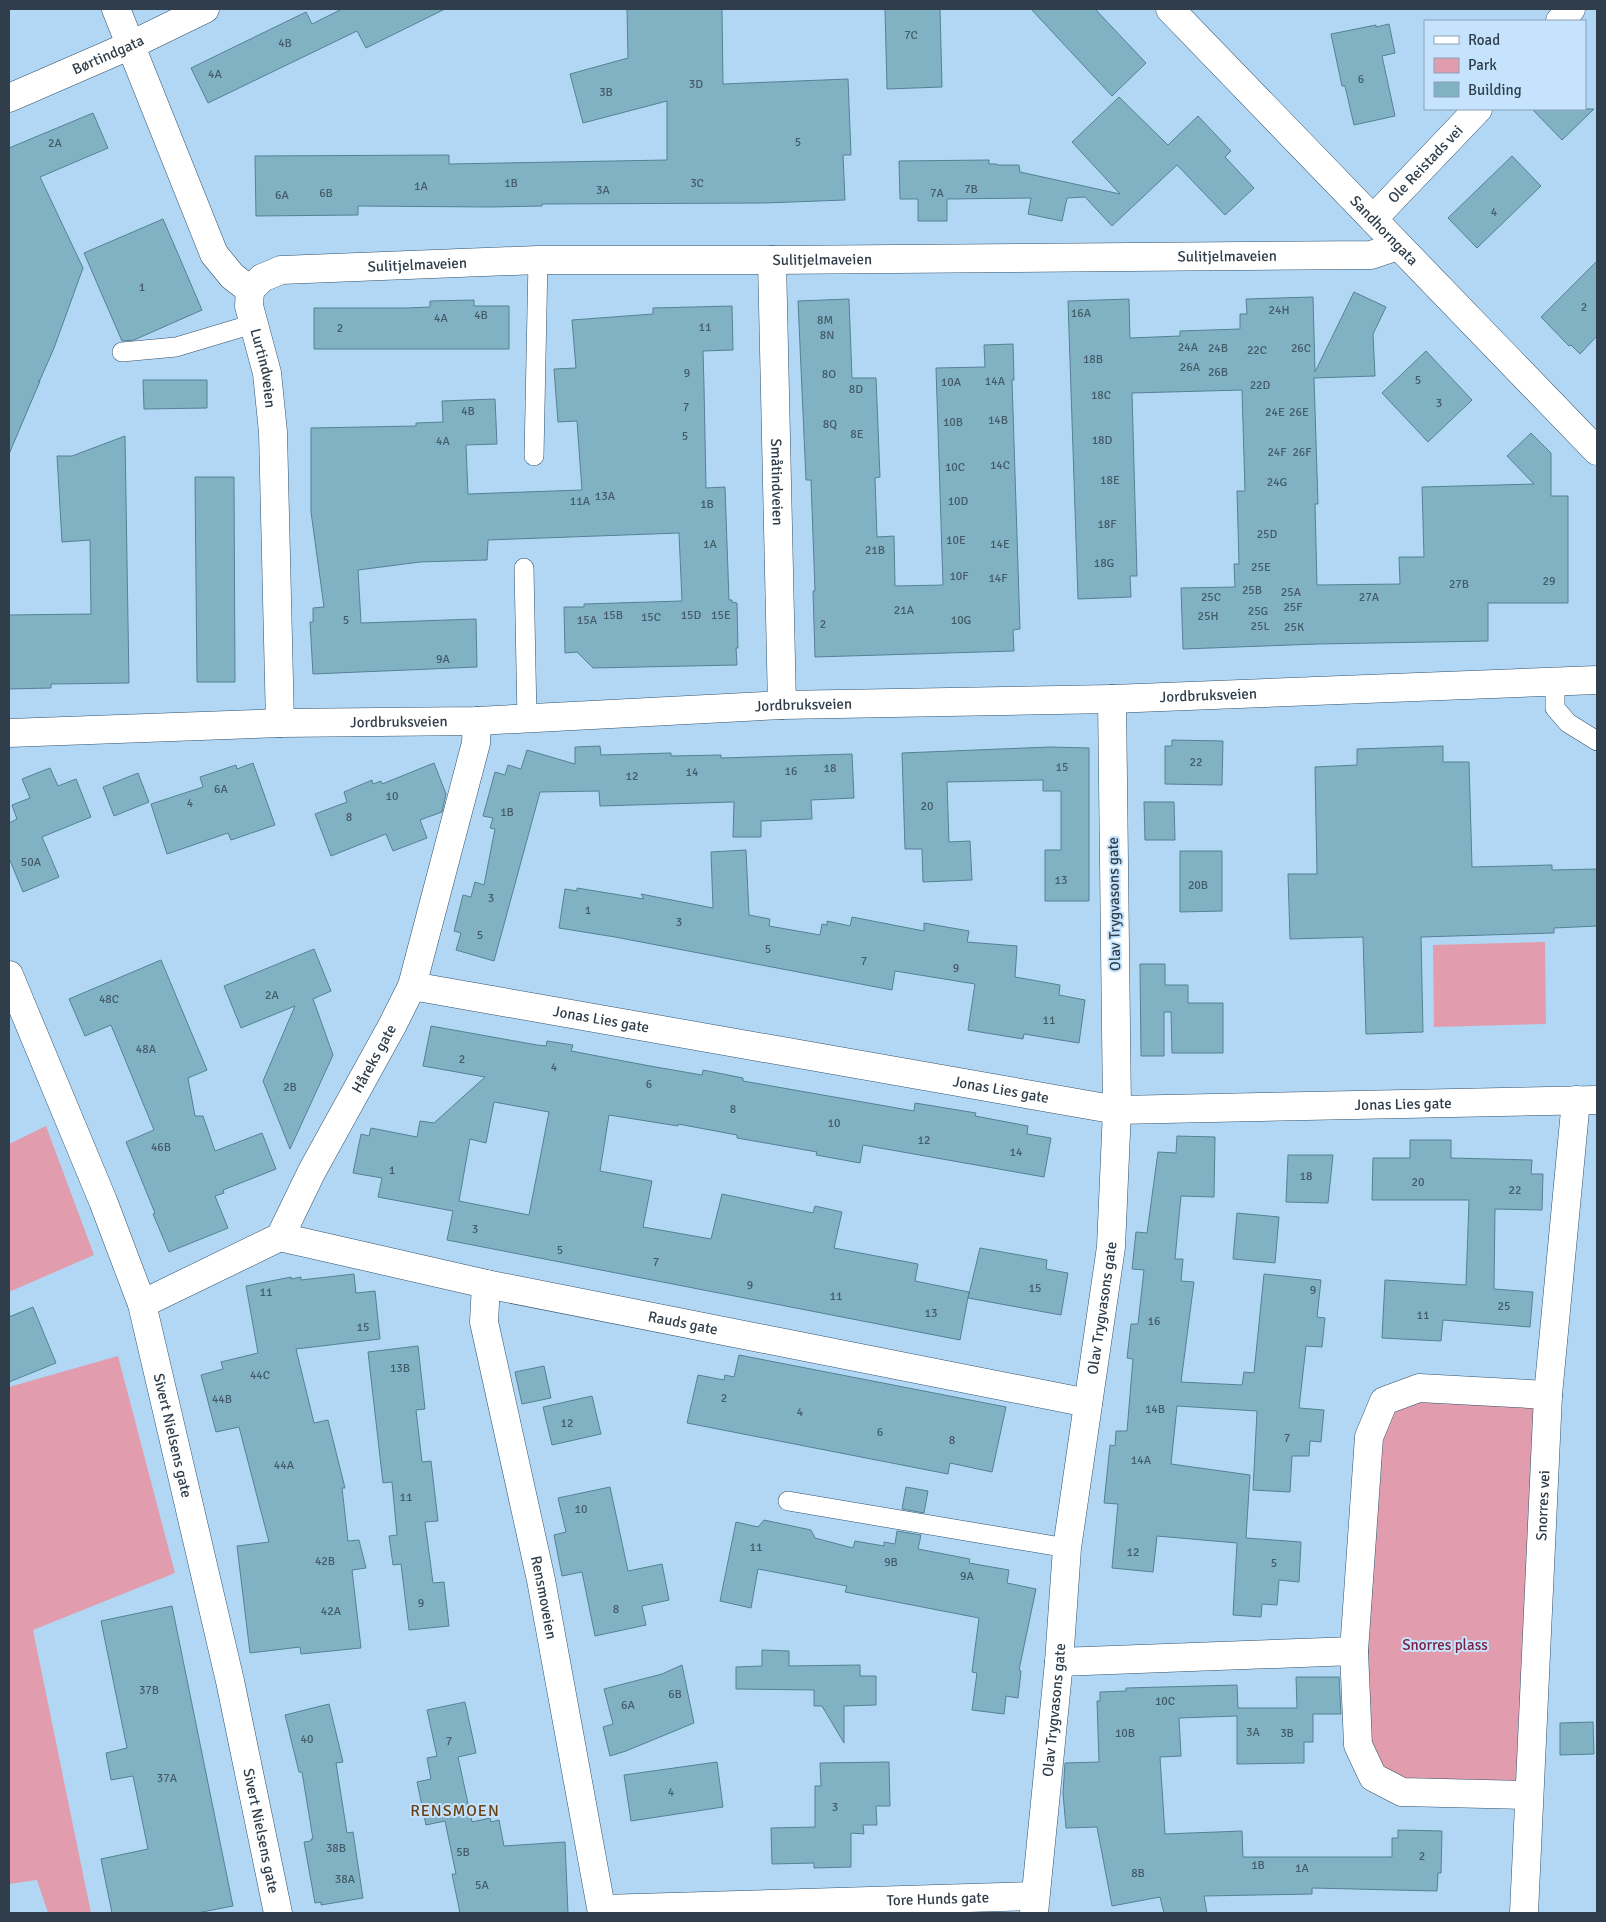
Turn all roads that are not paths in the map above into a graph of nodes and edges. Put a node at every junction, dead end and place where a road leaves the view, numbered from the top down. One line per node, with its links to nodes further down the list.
1 (116, 9): 6 (street)
2 (205, 9): 6 (street, Børtindgata)
3 (1170, 9): 9 (street, Sandhorngata)
4 (1571, 9): 5 (street)
5 (1561, 20)
6 (131, 45): 7 (street, Børtindgata); 13 (street)
7 (9, 98)
8 (1477, 110): 9 (street, Ole Reistads vei)
9 (1373, 219): 10 (street, Sandhorngata)
10 (1398, 246): 12 (street, Sulitjelmaveien); 16 (street, Sandhorngata)
11 (538, 260): 12 (street, Sulitjelmaveien); 13 (street, Sulitjelmaveien); 17 (lane)
12 (772, 260): 22 (street, Småtindveien)
13 (250, 290): 14 (street, Lurtindveien)
14 (253, 324): 15 (lane); 25 (street, Lurtindveien)
15 (122, 352)
16 (1597, 451)
17 (534, 456)
18 (524, 568): 23 (lane)
19 (1597, 680): 20 (street, Jordbruksveien)
20 (1555, 681): 21 (street, Jordbruksveien); 27 (lane)
21 (1112, 699): 22 (street, Jordbruksveien); 31 (street, Olav Trygvasons gate)
22 (782, 705): 23 (street, Jordbruksveien)
23 (527, 718): 24 (street, Jordbruksveien)
24 (477, 721): 25 (street, Jordbruksveien); 29 (street, Håreks gate)
25 (280, 723): 26 (street, Jordbruksveien)
26 (9, 733)
27 (1597, 741)
28 (9, 975): 34 (street, Sivert Nielsens gate)
29 (412, 986): 31 (street, Jonas Lies gate); 32 (street, Håreks gate)
30 (1586, 1100): 31 (street, Jonas Lies gate); 35 (street, Snorres vei)
31 (1117, 1110): 36 (street, Olav Trygvasons gate)
32 (280, 1237): 33 (street, Rauds gate); 34 (street)
33 (486, 1284): 36 (street, Rauds gate); 43 (street, Rensmoveien)
34 (142, 1304): 44 (street, Sivert Nielsens gate)
35 (1548, 1395): 39 (street); 41 (street, Snorres vei)
36 (1088, 1403): 38 (street, Olav Trygvasons gate)
37 (788, 1501): 38 (lane)
38 (1067, 1548): 40 (street, Olav Trygvasons gate)
39 (1354, 1651): 40 (street); 41 (street)
40 (1059, 1662): 42 (street, Olav Trygvasons gate)
41 (1529, 1795): 45 (street, Snorres vei)
42 (1035, 1904): 43 (street, Tore Hunds gate)
43 (602, 1911)
44 (278, 1913)
45 (1524, 1913)

